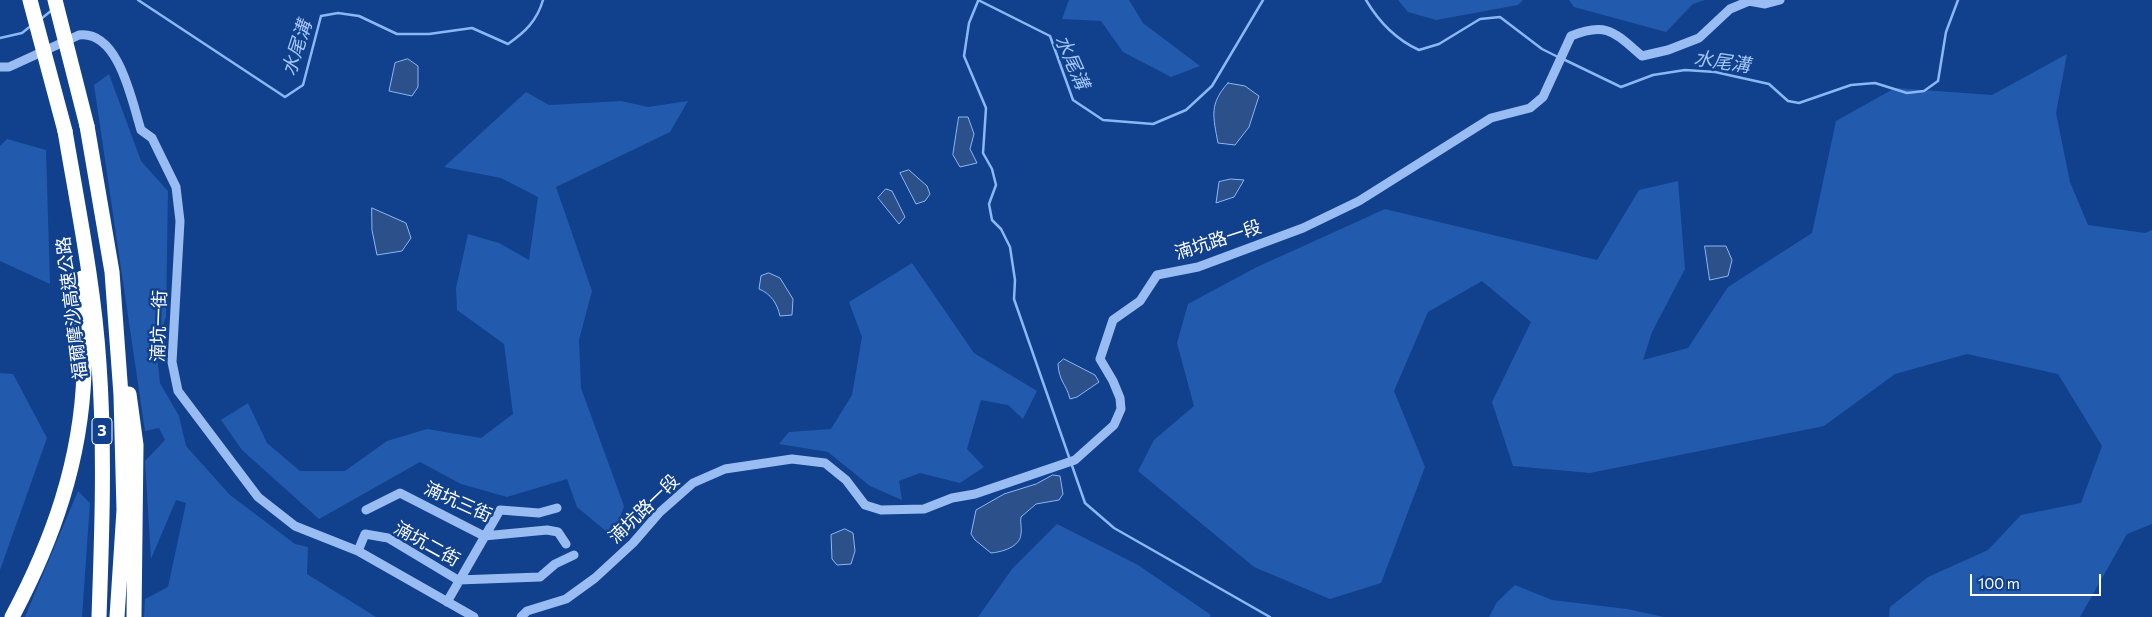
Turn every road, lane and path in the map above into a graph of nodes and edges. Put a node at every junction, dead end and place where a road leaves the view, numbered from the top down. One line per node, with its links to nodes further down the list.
1 (30, 0): 5 (highway, 福爾摩沙高速公路 / 3, bridge)
2 (55, 0): 6 (highway, 3, bridge)
3 (1780, 0): 22 (street, 湳坑路一段)
4 (0, 67): 11 (street, 湳坑一街)
5 (84, 246): 14 (highway); 18 (highway, 福爾摩沙高速公路 / 3)
6 (112, 272): 19 (highway, 3); 20 (highway)
7 (557, 508): 9 (street)
8 (366, 510): 9 (street, 湳坑三街)
9 (484, 536): 10 (street, 湳坑三街); 13 (street)
10 (566, 544)
11 (358, 551): 13 (street, 湳坑二街); 15 (street, 湳坑一街)
12 (574, 555): 13 (street, 湳坑二街)
13 (458, 580): 15 (street)
14 (26, 591): 16 (highway); 17 (highway)
15 (447, 602): 21 (street, 湳坑一街)
16 (4, 617)
17 (12, 617)
18 (99, 617)
19 (117, 617)
20 (134, 617)
21 (474, 617)
22 (521, 617)

